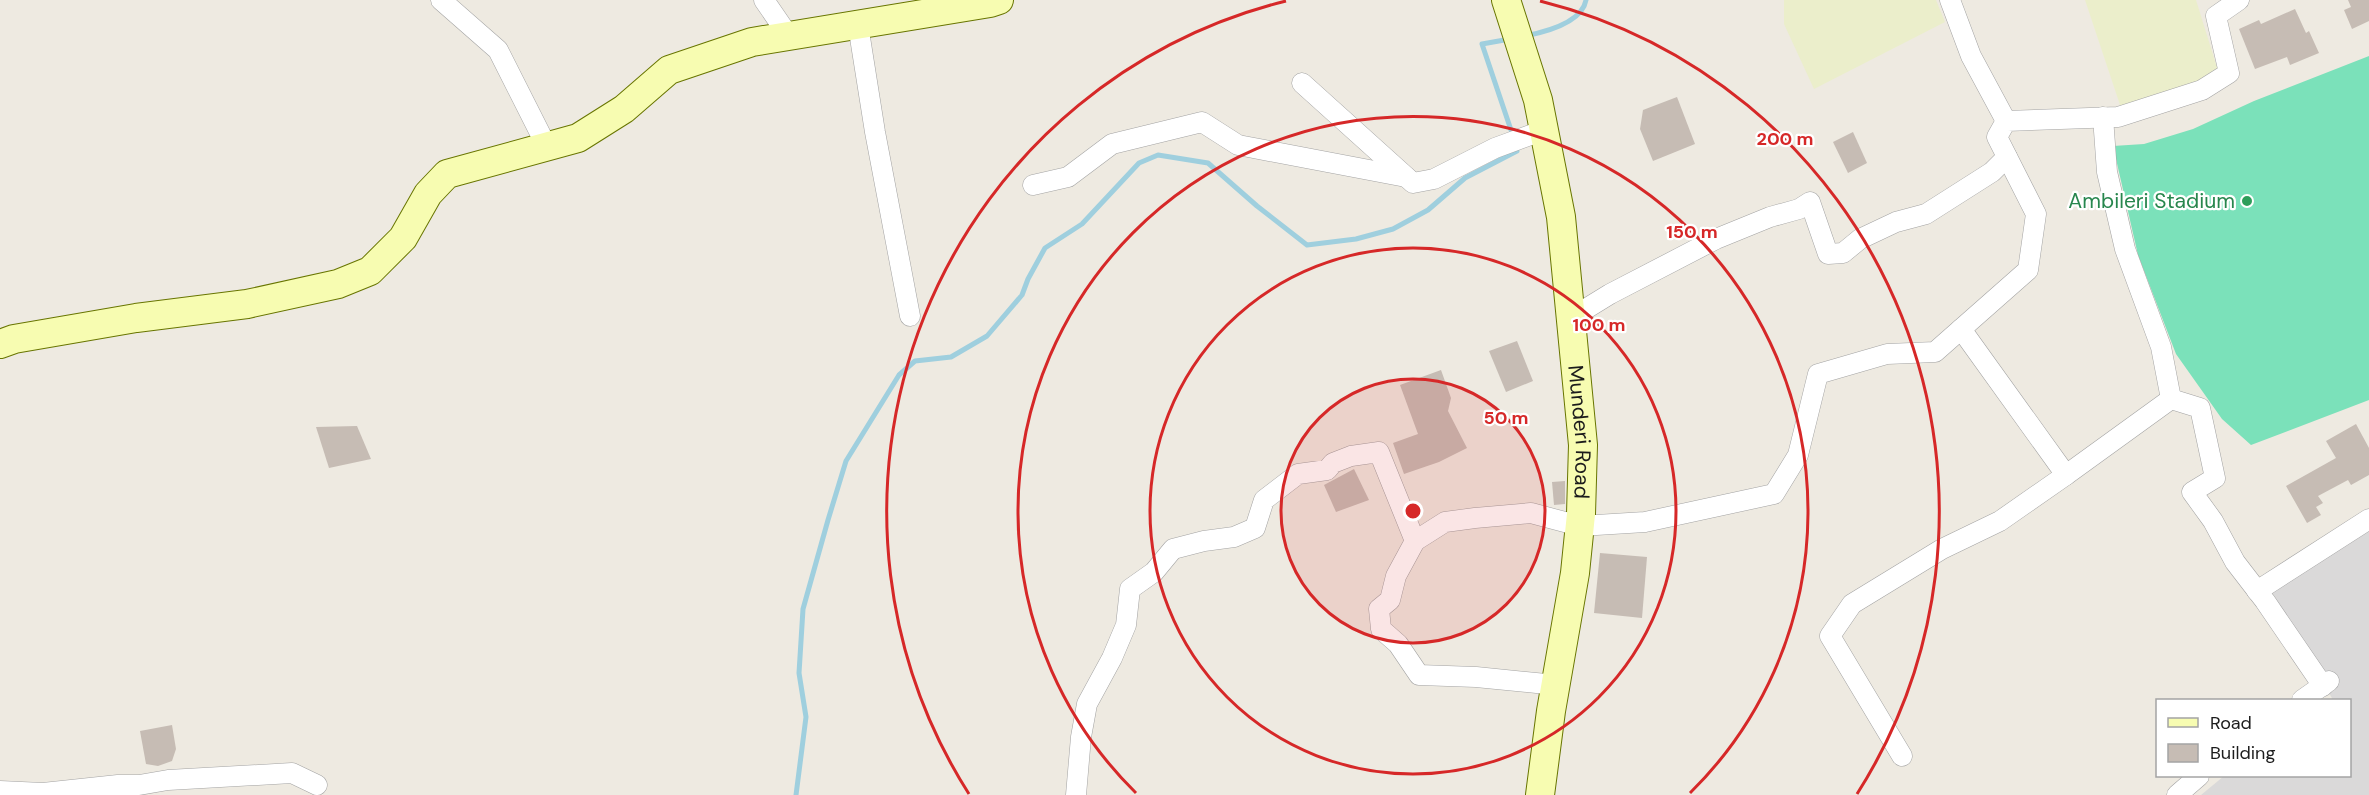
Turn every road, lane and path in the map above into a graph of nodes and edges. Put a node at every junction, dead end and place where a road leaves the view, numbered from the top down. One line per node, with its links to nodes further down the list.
1 (441, 0): 13 (street)
2 (765, 0): 8 (street)
3 (1950, 0): 11 (street)
4 (2239, 0): 10 (street)
5 (993, 1): 7 (main road)
6 (1513, 22): 12 (main road, Munderi Road)
7 (858, 25): 8 (main road); 17 (street)
8 (788, 35): 13 (main road)
9 (1302, 83): 15 (street)
10 (2103, 117): 11 (street); 21 (street)
11 (2006, 121): 14 (street)
12 (1535, 134): 15 (street); 18 (main road, Munderi Road)
13 (547, 147): 20 (main road)
14 (2007, 157): 18 (street); 19 (street)
15 (1406, 177): 16 (street)
16 (1033, 185)
17 (910, 316)
18 (1571, 318): 24 (main road, Munderi Road)
19 (1961, 328): 22 (street); 24 (street)
20 (0, 344)
21 (2171, 399): 22 (street); 26 (street)
22 (2066, 475): 29 (street)
23 (2369, 519): 26 (street)
24 (1580, 526): 25 (street); 27 (main road, Munderi Road)
25 (1415, 541): 27 (street); 33 (street)
26 (2257, 591): 28 (street)
27 (1556, 685): 34 (main road, Munderi Road)
28 (2304, 699)
29 (1902, 756)
30 (2198, 777): 35 (street)
31 (317, 785): 32 (street)
32 (0, 791)
33 (1076, 795)
34 (1540, 795)
35 (2178, 795)

